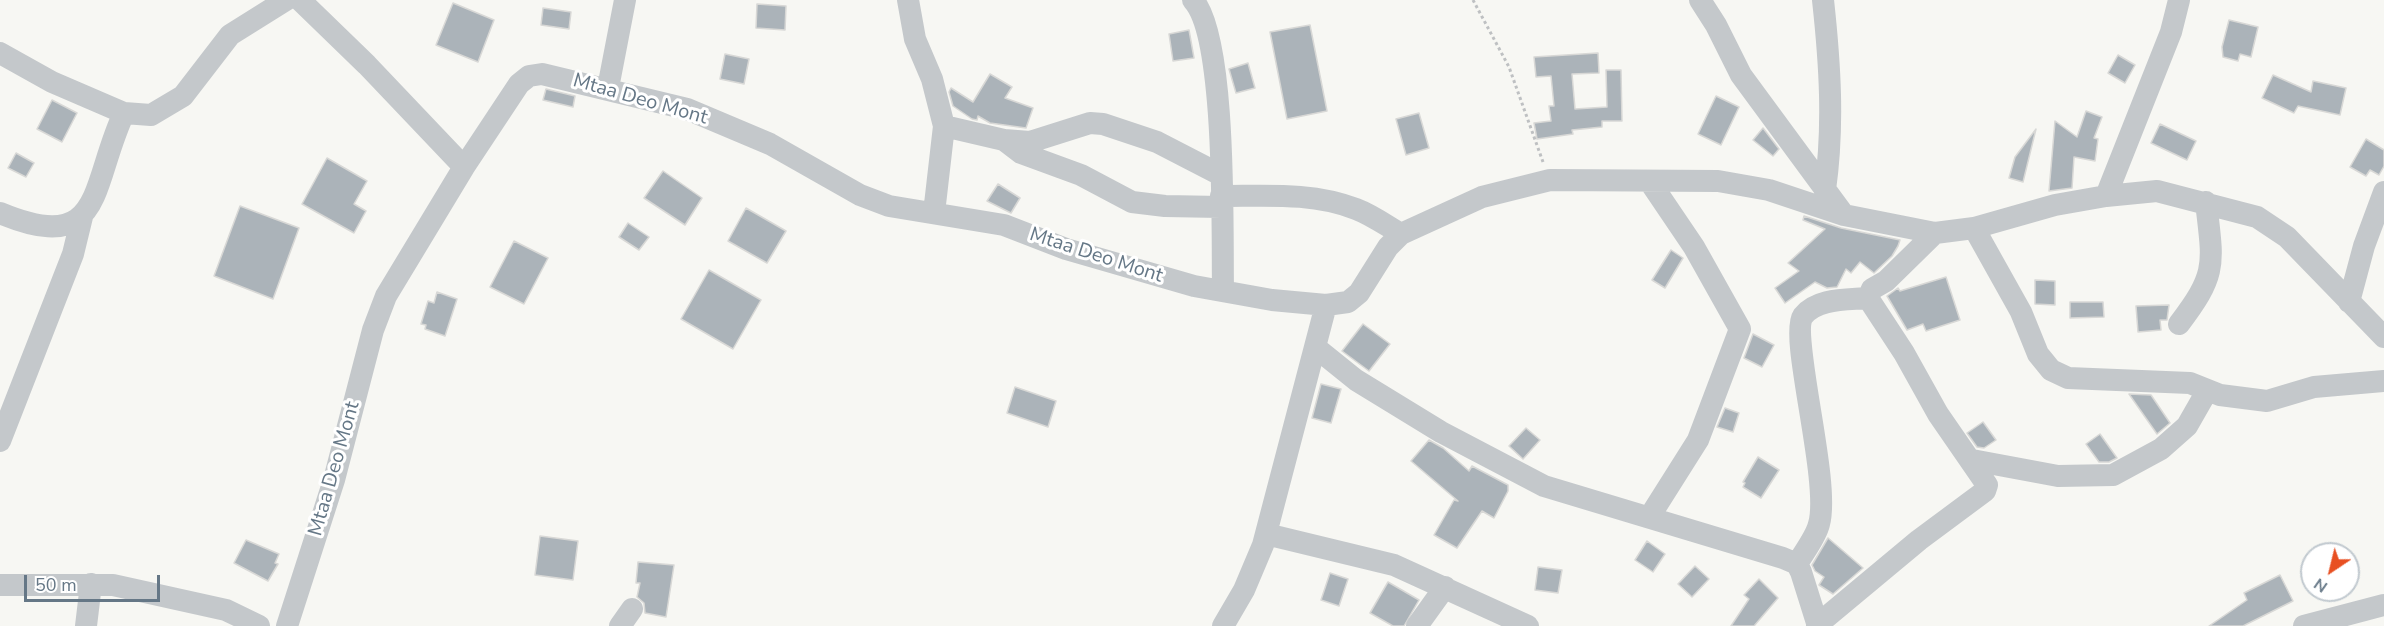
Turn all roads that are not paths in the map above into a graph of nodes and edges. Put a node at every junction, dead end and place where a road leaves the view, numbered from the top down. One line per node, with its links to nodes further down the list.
1 (286, 0): 11 (street)
2 (300, 0): 14 (street)
3 (625, 0): 10 (street)
4 (908, 0): 12 (street)
5 (1193, 0): 17 (street)
6 (1700, 0): 16 (street)
7 (1823, 0): 16 (street)
8 (2179, 0): 19 (street)
9 (0, 53): 11 (street)
10 (608, 88): 14 (street, Mtaa Deo Mont); 22 (street, Mtaa Deo Mont)
11 (124, 113): 24 (street)
12 (944, 126): 13 (street); 22 (street)
13 (1004, 140): 17 (street); 17 (street)
14 (464, 166): 49 (street, Mtaa Deo Mont)
15 (1650, 182): 23 (street); 27 (street); 39 (street)
16 (1825, 190): 23 (street)
17 (1220, 192): 27 (street); 28 (street)
18 (2384, 192): 30 (street)
19 (2106, 196): 20 (street); 25 (street)
20 (2206, 202): 30 (street); 32 (street)
21 (0, 213): 24 (street)
22 (934, 213): 28 (street, Mtaa Deo Mont)
23 (1844, 215): 26 (street)
24 (82, 217): 37 (street)
25 (1974, 228): 26 (street); 36 (street)
26 (1935, 233): 29 (street)
27 (1401, 234): 31 (street)
28 (1223, 291): 31 (street, Mtaa Deo Mont)
29 (1868, 298): 38 (street); 41 (street)
30 (2349, 302): 33 (street)
31 (1326, 305): 34 (street)
32 (2179, 324)
33 (2384, 337)
34 (1315, 347): 39 (street); 40 (street)
35 (2384, 381): 36 (street)
36 (2206, 391): 38 (street)
37 (0, 441)
38 (1972, 460): 46 (street)
39 (1650, 516): 41 (street)
40 (1266, 534): 44 (street); 50 (street)
41 (1797, 564): 46 (street)
42 (92, 584): 43 (street); 47 (street); 48 (street)
43 (0, 585)
44 (1445, 587): 51 (street); 52 (street)
45 (2384, 605): 53 (street)
46 (1818, 625)
47 (86, 626)
48 (259, 626)
49 (287, 626)
50 (1223, 626)
51 (1417, 626)
52 (1528, 626)
53 (2304, 626)

